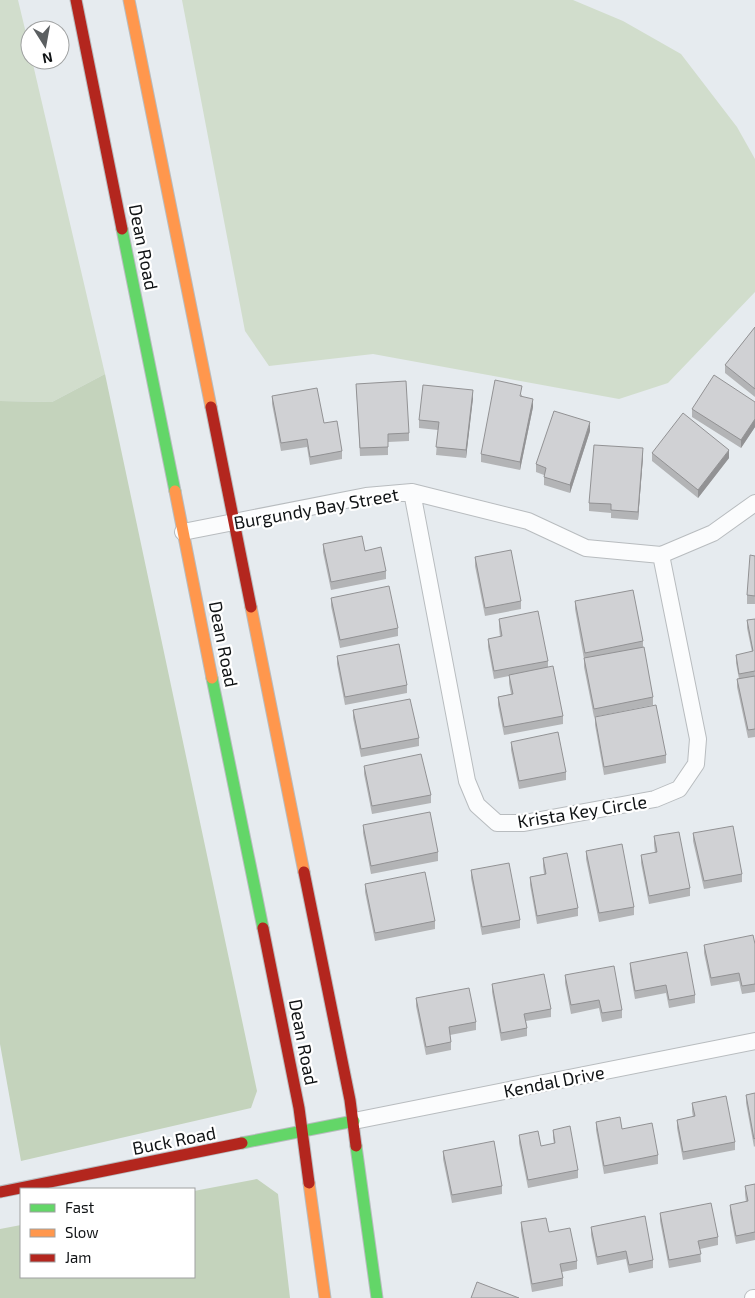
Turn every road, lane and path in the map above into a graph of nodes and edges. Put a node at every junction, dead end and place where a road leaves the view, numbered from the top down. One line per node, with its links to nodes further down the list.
1 (76, 0): 6 (main road, Dean Road)
2 (129, 0): 5 (main road, Dean Road)
3 (412, 492): 5 (street, Burgundy Bay Street); 7 (street, Burgundy Bay Street); 7 (street, Krista Key Circle)
4 (755, 503): 7 (street, Burgundy Bay Street)
5 (234, 522): 6 (street, Burgundy Bay Street); 9 (main road, Dean Road)
6 (183, 532): 10 (main road, Dean Road)
7 (661, 555)
8 (755, 1041): 9 (street, Kendal Drive)
9 (354, 1121): 10 (main road, Buck Road); 15 (main road, Dean Road)
10 (303, 1132): 11 (main road, Buck Road); 14 (main road, Dean Road)
11 (20, 1188)
12 (20, 1188): 13 (main road, Buck Road)
13 (0, 1192)
14 (325, 1298)
15 (377, 1298)

